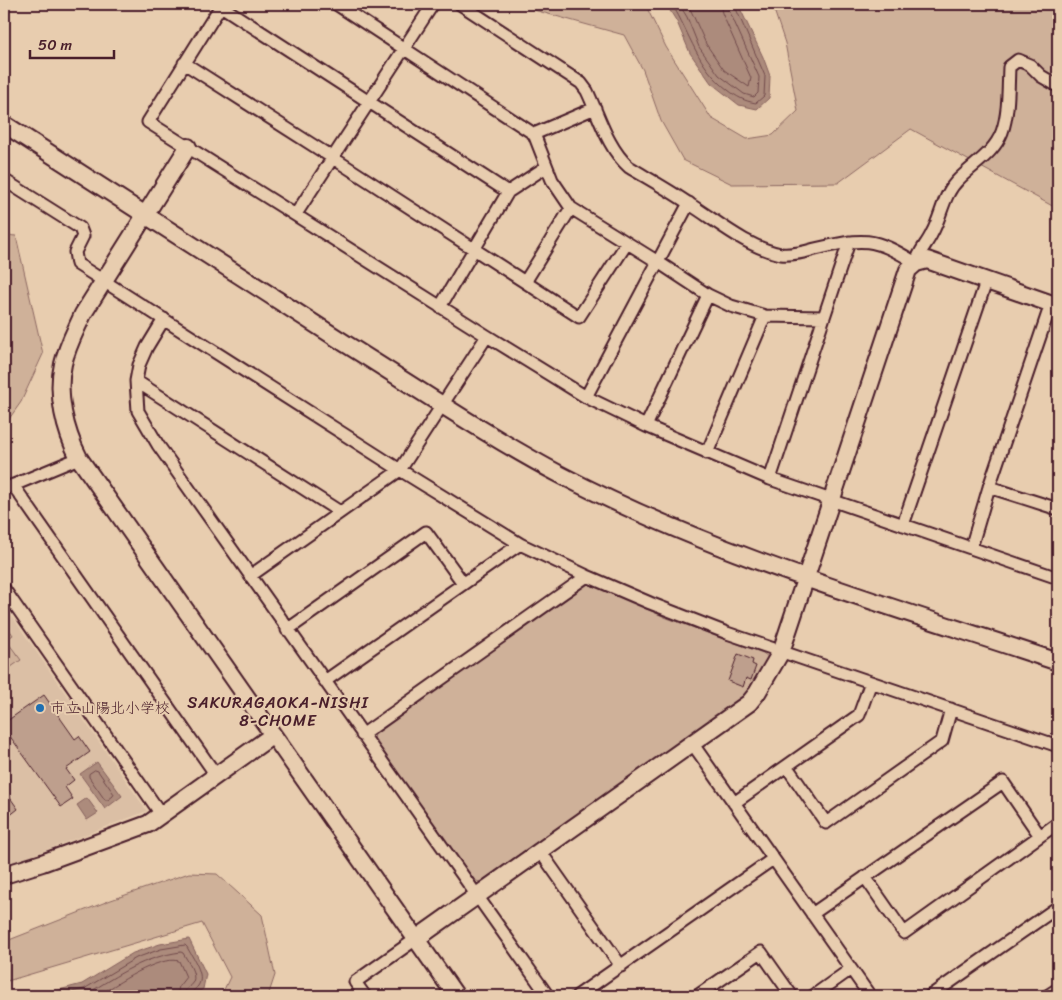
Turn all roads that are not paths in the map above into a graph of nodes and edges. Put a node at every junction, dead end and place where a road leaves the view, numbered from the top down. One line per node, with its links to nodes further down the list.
1 (336, 4): 5 (street)
2 (433, 4): 5 (street)
3 (460, 4): 9 (street)
4 (221, 5): 6 (street); 8 (street)
5 (404, 48): 8 (street); 11 (street)
6 (184, 63): 12 (street); 13 (street)
7 (1058, 86): 25 (street)
8 (369, 102): 13 (street); 16 (street)
9 (595, 108): 11 (street); 17 (street)
10 (4, 124): 20 (street)
11 (534, 134): 14 (street)
12 (188, 147): 19 (street); 20 (street)
13 (333, 158): 19 (street); 23 (street)
14 (546, 167): 16 (street); 18 (street)
15 (4, 180): 26 (street)
16 (508, 192): 23 (street)
17 (689, 203): 21 (street); 24 (street)
18 (571, 208): 22 (street); 27 (street)
19 (296, 214): 31 (street)
20 (145, 216): 26 (street); 38 (street)
21 (849, 242): 25 (street); 33 (street)
22 (627, 243): 24 (street); 27 (street)
23 (474, 249): 27 (street); 31 (street)
24 (658, 262): 29 (street); 37 (street)
25 (916, 263): 28 (street); 46 (street)
26 (104, 281): 34 (street); 41 (street)
27 (525, 282)
28 (986, 282): 30 (street); 49 (street)
29 (708, 295): 32 (street); 39 (street)
30 (1055, 305): 45 (street)
31 (440, 307): 35 (street)
32 (765, 316): 33 (street); 40 (street)
33 (824, 317): 43 (street)
34 (164, 319): 36 (street); 42 (street)
35 (487, 336): 37 (street); 38 (street)
36 (136, 381): 48 (street); 52 (street)
37 (586, 397): 39 (street)
38 (443, 405): 42 (street); 54 (street)
39 (646, 426): 40 (street)
40 (708, 453): 43 (street)
41 (79, 458): 44 (street); 64 (street)
42 (400, 470): 48 (street); 50 (street)
43 (770, 479): 46 (street)
44 (8, 487): 69 (street)
45 (989, 487): 47 (street); 51 (street)
46 (832, 500): 49 (street); 54 (street)
47 (1058, 508)
48 (340, 512): 52 (street)
49 (903, 525): 51 (street)
50 (520, 544): 53 (street); 56 (street)
51 (971, 548): 55 (street)
52 (250, 576): 58 (street)
53 (587, 576): 59 (street); 65 (street)
54 (806, 577): 59 (street); 60 (street)
55 (1058, 578)
56 (464, 583): 58 (street); 61 (street)
57 (4, 590): 71 (street)
58 (288, 630): 61 (street)
59 (781, 652): 62 (street); 66 (street)
60 (1058, 662)
61 (325, 681): 65 (street)
62 (871, 682): 63 (street); 68 (street)
63 (951, 709): 67 (street); 68 (street)
64 (272, 735): 69 (street); 81 (street)
65 (362, 735): 78 (street)
66 (692, 743): 70 (street); 74 (street)
67 (1058, 746)
68 (787, 767): 70 (street)
69 (216, 775): 71 (street)
70 (734, 803): 75 (street)
71 (161, 814): 76 (street)
72 (1058, 824): 73 (street)
73 (1040, 836): 77 (street); 77 (street)
74 (540, 851): 78 (street); 82 (street)
75 (774, 859): 80 (street); 82 (street)
76 (4, 875)
77 (865, 877): 80 (street)
78 (476, 897): 81 (street); 88 (street)
79 (1058, 906): 85 (street)
80 (812, 914): 83 (street)
81 (416, 940): 86 (street); 87 (street)
82 (621, 966): 89 (street)
83 (851, 969): 92 (street); 93 (street)
84 (1058, 989): 95 (street)
85 (946, 992): 94 (street)
86 (366, 996)
87 (456, 996)
88 (548, 996)
89 (577, 996)
90 (697, 996): 91 (street)
91 (792, 996)
92 (813, 996)
93 (870, 996)
94 (930, 996)
95 (1047, 996)

